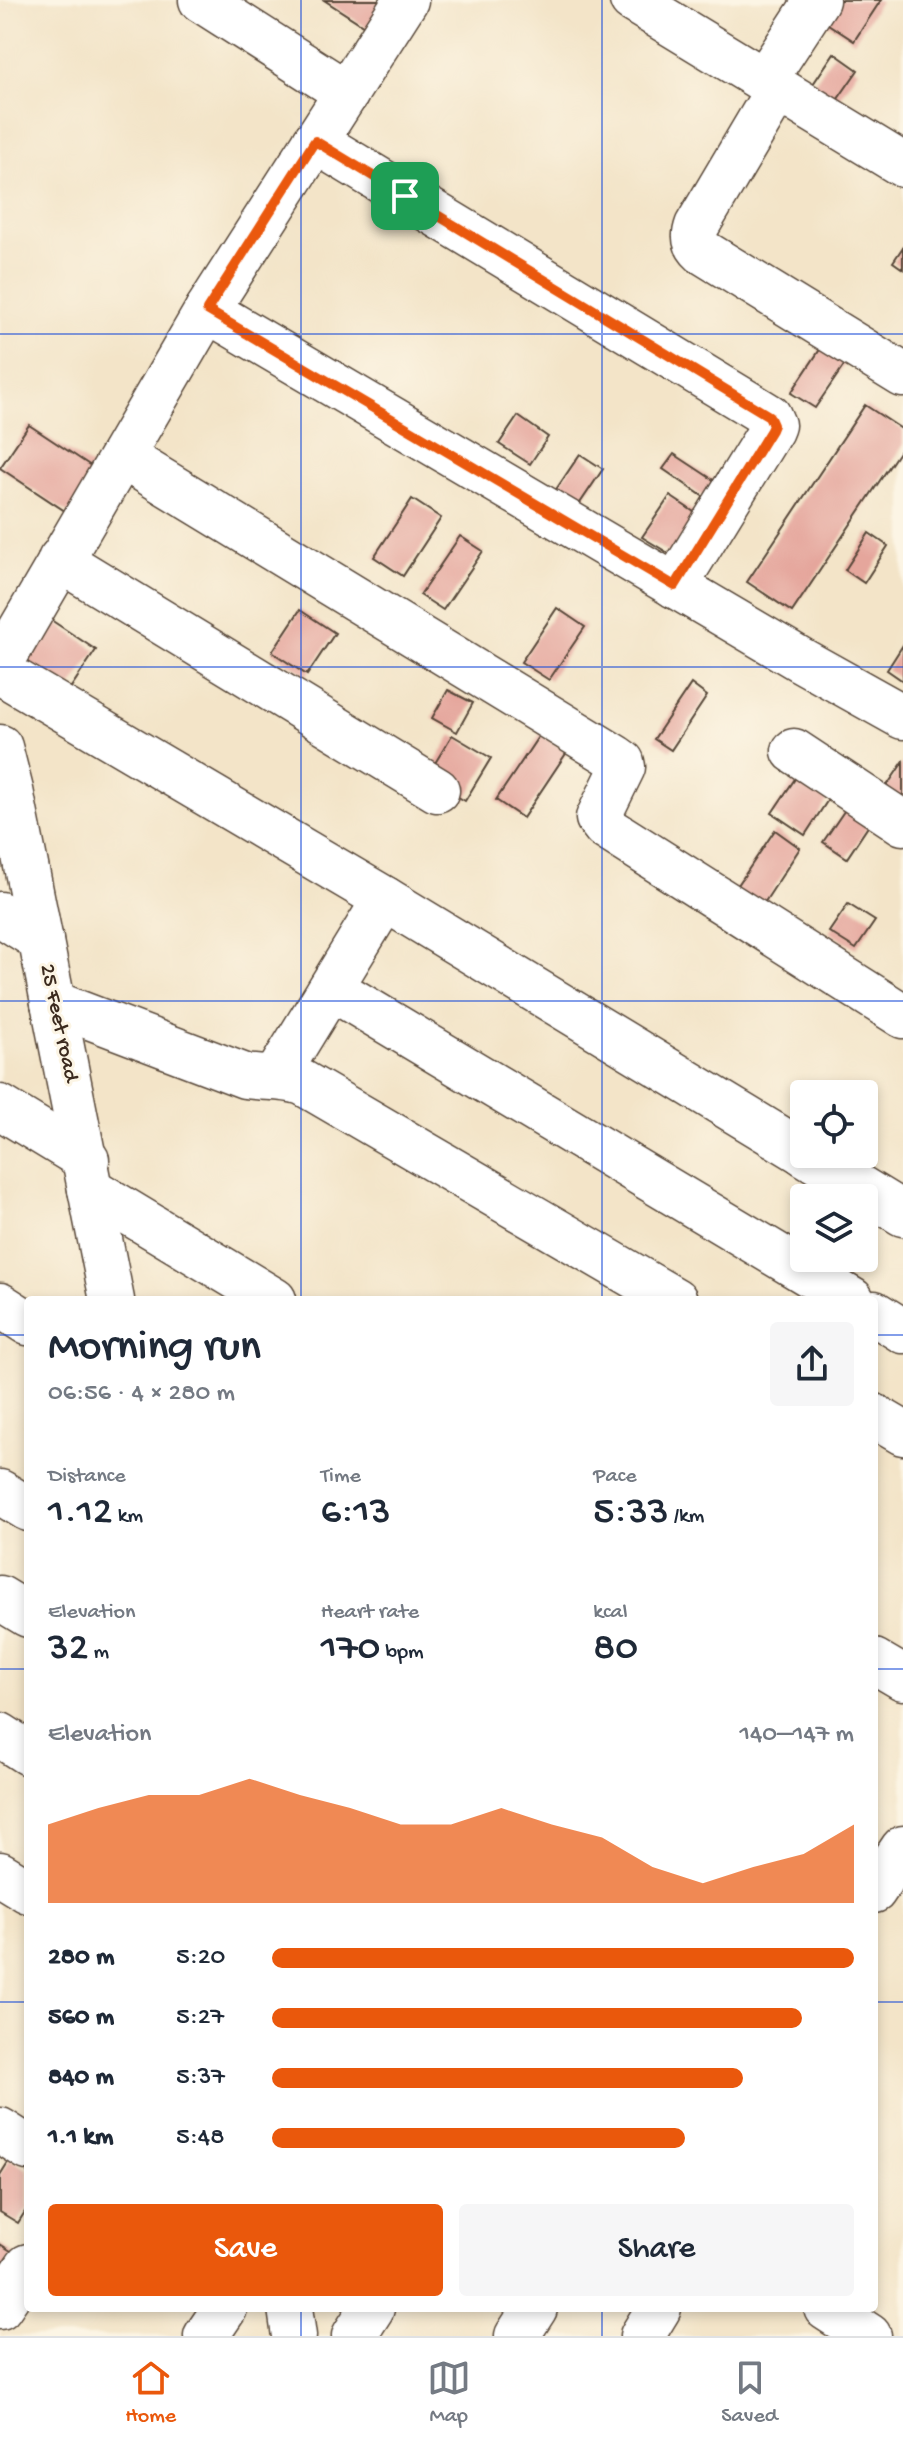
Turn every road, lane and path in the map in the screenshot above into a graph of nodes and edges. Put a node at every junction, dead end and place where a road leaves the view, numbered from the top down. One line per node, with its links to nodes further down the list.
1 (201, 0): 6 (street)
2 (406, 0): 6 (street)
3 (632, 0): 5 (street)
4 (817, 0): 5 (street)
5 (771, 85): 8 (street); 10 (street)
6 (347, 93): 7 (street)
7 (315, 141): 9 (street); 13 (street)
8 (903, 165)
9 (207, 310): 11 (street); 13 (street)
10 (903, 375)
11 (123, 457): 12 (street); 27 (street)
12 (60, 560): 14 (street); 20 (street)
13 (675, 586): 16 (street)
14 (0, 665)
15 (0, 672): 22 (street)
16 (903, 717)
17 (0, 747): 19 (street, 25 Feet road)
18 (794, 751): 21 (street)
19 (6, 786): 24 (street, 25 Feet road)
20 (437, 790)
21 (903, 823)
22 (385, 899): 25 (street); 30 (street)
23 (0, 914): 24 (street)
24 (41, 940): 26 (street, 25 Feet road)
25 (331, 988): 28 (street); 37 (street)
26 (53, 1003): 28 (street); 32 (street, 25 Feet road)
27 (903, 1016)
28 (276, 1077): 36 (street)
29 (0, 1107): 32 (street)
30 (790, 1145)
31 (827, 1168): 33 (street)
32 (88, 1175): 34 (street, 25 Feet road); 35 (street)
33 (903, 1214)
34 (111, 1296)
35 (268, 1296)
36 (668, 1296)
37 (845, 1296)
38 (0, 1305): 40 (street)
39 (878, 1315): 41 (street)
40 (24, 1320)
41 (903, 1331)
42 (878, 1418): 43 (street)
43 (903, 1433)
44 (0, 1492): 45 (street)
45 (24, 1507)
46 (0, 1598): 47 (street)
47 (24, 1613)
48 (878, 1663): 49 (street)
49 (903, 1678)
50 (0, 1735): 51 (street)
51 (24, 1750)
52 (903, 1848): 54 (street)
53 (0, 1874): 55 (street)
54 (878, 1885)
55 (24, 1889)
56 (0, 2130): 57 (street)
57 (24, 2145)
58 (24, 2272): 59 (street)
59 (0, 2307)
60 (222, 2312): 66 (street)
61 (291, 2312): 67 (street)
62 (369, 2312): 68 (street)
63 (532, 2312): 69 (street)
64 (657, 2312): 70 (street)
65 (832, 2312): 71 (street)
66 (206, 2336)
67 (294, 2336)
68 (354, 2336)
69 (517, 2336)
70 (642, 2336)
71 (869, 2336)

